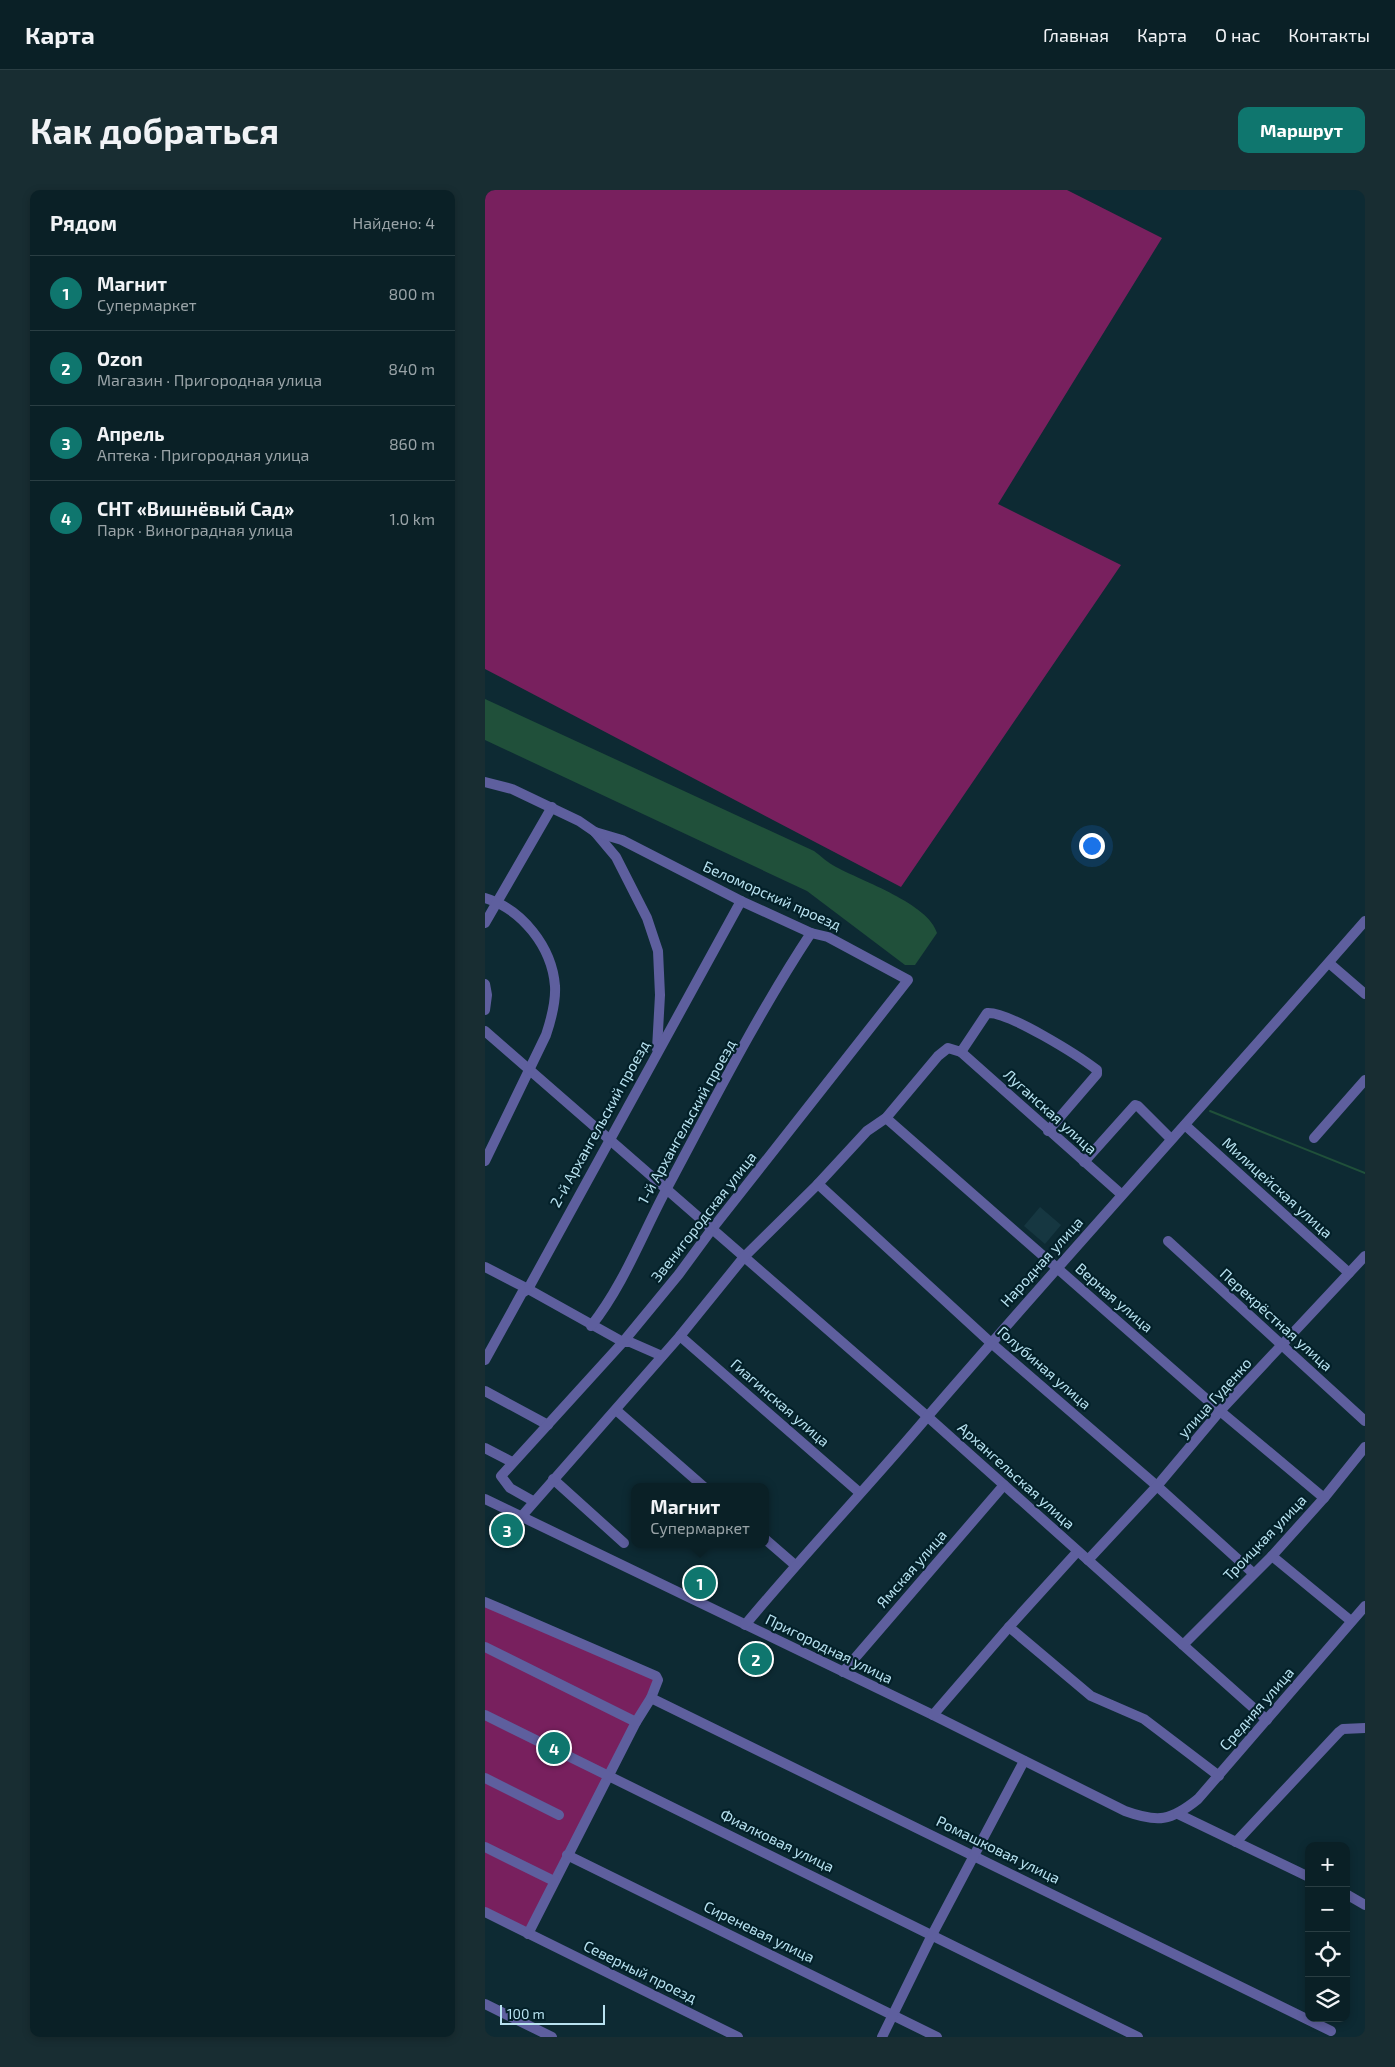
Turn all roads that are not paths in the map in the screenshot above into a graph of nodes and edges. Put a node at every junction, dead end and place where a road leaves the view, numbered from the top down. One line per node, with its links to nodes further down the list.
1 (485, 782): 2 (street, Беломорский проезд)
2 (552, 807): 3 (street, Беломорский проезд); 6 (street)
3 (595, 832): 5 (street, Беломорский проезд); 17 (street, Беломорский проезд)
4 (485, 898): 6 (street)
5 (741, 901): 9 (street, Беломорский проезд); 17 (street, 2-й Архангельский проезд)
6 (497, 902): 8 (street); 18 (street)
7 (1365, 921): 10 (street, Народная улица)
8 (485, 923)
9 (811, 934): 11 (street, Беломорский проезд); 29 (street, 1-й Архангельский проезд)
10 (1329, 963): 13 (street); 21 (street, Народная улица)
11 (908, 980): 31 (street, Звенигородская улица)
12 (485, 984): 14 (street)
13 (1365, 994)
14 (485, 1010)
15 (485, 1031): 18 (street)
16 (961, 1052): 20 (street); 22 (street, Луганская улица); 22 (street)
17 (657, 1053): 25 (street, 2-й Архангельский проезд)
18 (530, 1070): 25 (street); 26 (street)
19 (1365, 1080): 23 (street)
20 (886, 1118): 28 (street); 36 (street, Верная улица)
21 (1185, 1125): 24 (street, Народная улица); 37 (street, Милицейская улица)
22 (1048, 1130): 27 (street, Луганская улица)
23 (1314, 1138)
24 (1171, 1139): 27 (street); 30 (street, Народная улица)
25 (608, 1140): 29 (street); 38 (street, 2-й Архангельский проезд)
26 (485, 1161)
27 (1084, 1162): 30 (street, Луганская улица)
28 (818, 1184): 34 (street); 42 (street, Голубиная улица)
29 (666, 1190): 31 (street); 39 (street, 1-й Архангельский проезд)
30 (1121, 1194): 36 (street, Народная улица)
31 (712, 1229): 34 (street, Архангельская улица); 41 (street, Звенигородская улица)
32 (1167, 1241): 43 (street, Перекрёстная улица)
33 (1365, 1256): 37 (street, улица Гуденко)
34 (743, 1257): 40 (street); 49 (street, Архангельская улица)
35 (485, 1267): 38 (street)
36 (1057, 1268): 42 (street, Народная улица); 48 (street, Верная улица)
37 (1349, 1273): 43 (street, улица Гуденко)
38 (528, 1288): 39 (street); 45 (street, 2-й Архангельский проезд)
39 (591, 1326): 41 (street)
40 (681, 1336): 44 (street); 59 (street, Гиагинская улица)
41 (623, 1342): 44 (street); 51 (street, Звенигородская улица)
42 (990, 1342): 49 (street, Народная улица); 58 (street, Голубиная улица)
43 (1283, 1346): 48 (street, улица Гуденко); 50 (street, Перекрёстная улица)
44 (662, 1356): 47 (street)
45 (485, 1360)
46 (485, 1391): 51 (street)
47 (616, 1410): 55 (street); 56 (street)
48 (1220, 1412): 58 (street, улица Гуденко); 60 (street, Верная улица)
49 (928, 1416): 57 (street, Архангельская улица); 59 (street, Народная улица)
50 (1365, 1420)
51 (548, 1425): 54 (street, Звенигородская улица)
52 (1365, 1447): 60 (street, Троицкая улица)
53 (485, 1448): 54 (street)
54 (512, 1462): 62 (street)
55 (553, 1479): 62 (street); 65 (street)
56 (699, 1483)
57 (1003, 1485): 66 (street, Архангельская улица); 78 (street, Ямская улица)
58 (1157, 1486): 68 (street, улица Гуденко); 70 (street, Голубиная улица)
59 (860, 1493): 69 (street, Народная улица)
60 (1324, 1498): 67 (street, Троицкая улица)
61 (485, 1499): 63 (street, Пригородная улица)
62 (533, 1501): 63 (street)
63 (521, 1517): 74 (street, Пригородная улица)
64 (769, 1542): 69 (street)
65 (624, 1543)
66 (1077, 1552): 68 (street, Архангельская улица); 75 (street)
67 (1272, 1556): 70 (street, Троицкая улица); 73 (street)
68 (1088, 1560): 76 (street, Архангельская улица)
69 (795, 1565): 74 (street, Народная улица)
70 (1253, 1573): 76 (street, Троицкая улица)
71 (485, 1602): 79 (street)
72 (1365, 1606): 73 (street, Средняя улица)
73 (1351, 1621): 82 (street, Средняя улица)
74 (745, 1625): 78 (street, Пригородная улица)
75 (1009, 1627): 81 (street); 87 (street)
76 (1183, 1645): 82 (street, Архангельская улица)
77 (485, 1648): 83 (street)
78 (843, 1672): 81 (street, Пригородная улица)
79 (651, 1698): 83 (street); 95 (street, Ромашковая улица)
80 (485, 1715): 86 (street, Фиалковая улица)
81 (933, 1715): 85 (street, Пригородная улица)
82 (1267, 1720): 87 (street, Средняя улица)
83 (636, 1722): 86 (street)
84 (1365, 1728): 92 (street)
85 (1024, 1761): 91 (street, Пригородная улица); 95 (street)
86 (609, 1775): 94 (street); 102 (street, Фиалковая улица)
87 (1219, 1776): 89 (street, Средняя улица)
88 (485, 1778): 90 (street)
89 (1178, 1814): 91 (street, Средняя улица); 92 (street)
90 (559, 1815)
91 (1162, 1819)
92 (1236, 1842): 96 (street)
93 (485, 1847): 97 (street)
94 (567, 1855): 97 (street); 104 (street, Сиреневая улица)
95 (974, 1855): 102 (street); 105 (street, Ромашковая улица)
96 (1305, 1875)
97 (554, 1881): 101 (street)
98 (1350, 1896): 99 (street)
99 (1365, 1905)
100 (485, 1912): 101 (street, Северный проезд)
101 (528, 1934): 107 (street, Северный проезд)
102 (932, 1934): 104 (street); 110 (street, Фиалковая улица)
103 (485, 2004): 106 (street)
104 (893, 2015): 108 (street); 109 (street, Сиреневая улица)
105 (1331, 2031)
106 (552, 2037)
107 (738, 2037)
108 (882, 2037)
109 (937, 2037)
110 (1138, 2037)

